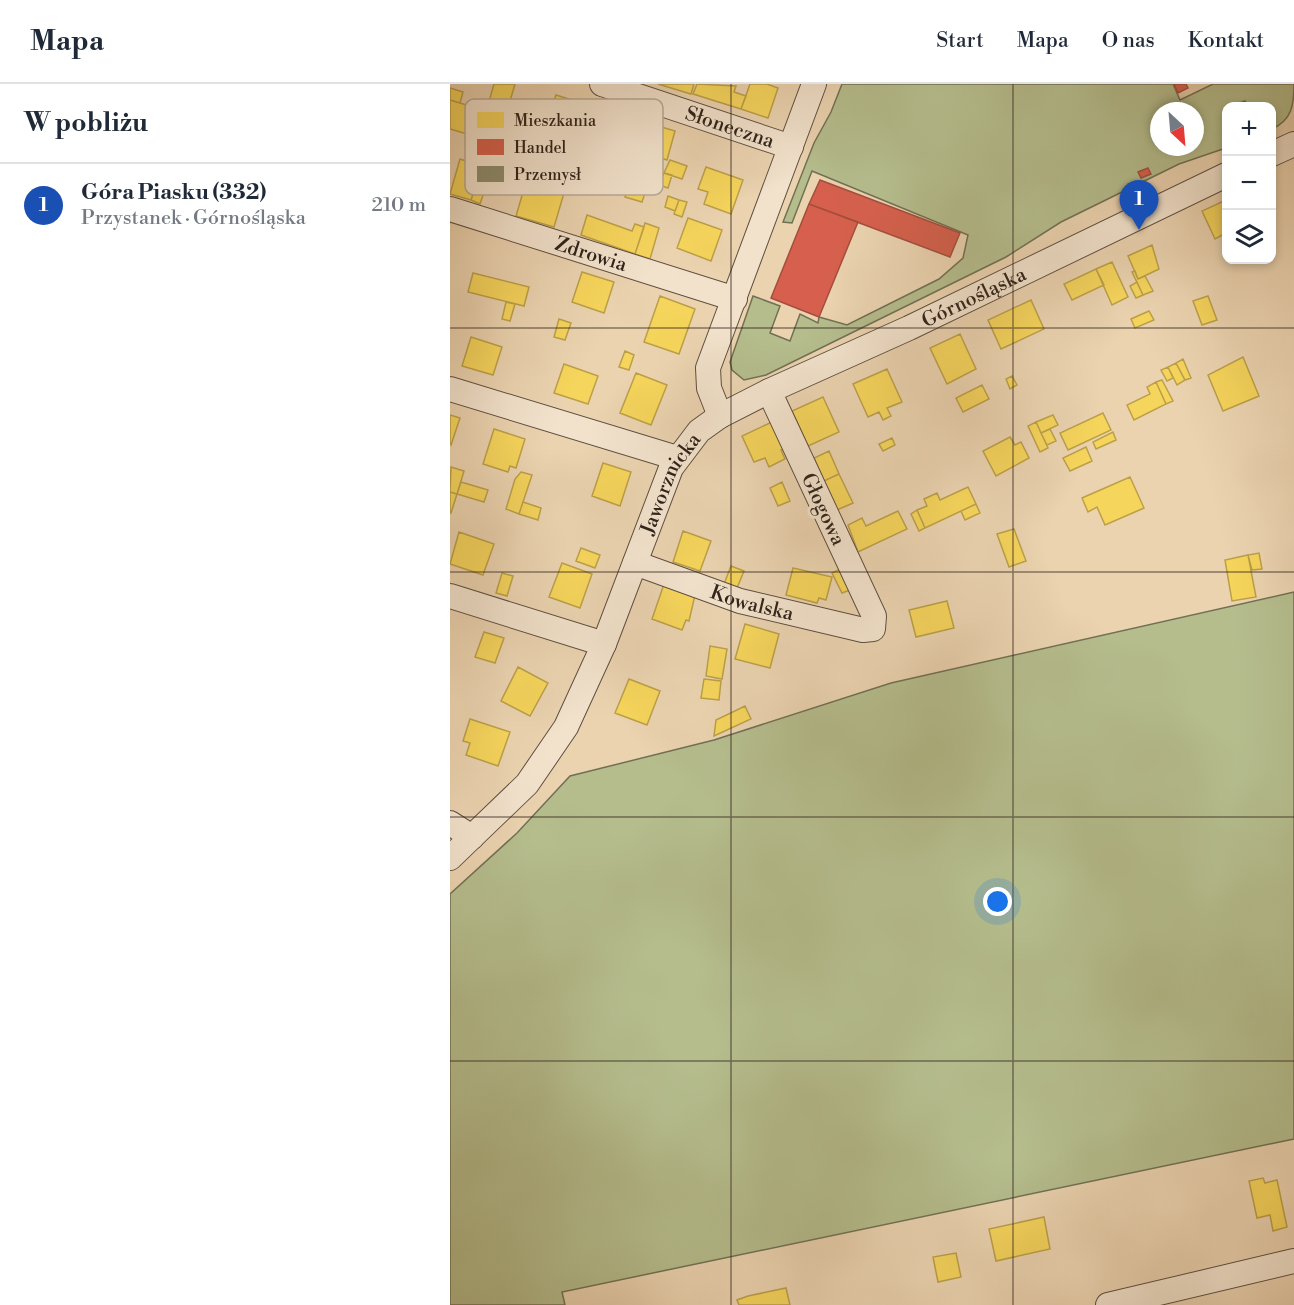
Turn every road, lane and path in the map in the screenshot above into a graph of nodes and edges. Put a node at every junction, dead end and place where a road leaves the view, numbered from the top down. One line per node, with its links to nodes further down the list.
1 (602, 84): 3 (street, Słoneczna)
2 (814, 84): 6 (street, Jaworznicka)
3 (647, 99)
4 (663, 104): 6 (street, Słoneczna)
5 (1294, 144): 7 (street)
6 (791, 147): 10 (street, Jaworznicka)
7 (1276, 152)
8 (1222, 178): 12 (street, Górnośląska)
9 (450, 209): 10 (street, Zdrowia)
10 (735, 299): 13 (street, Jaworznicka)
11 (450, 389): 14 (street)
12 (769, 391): 13 (street, Górnośląska); 17 (street, Głogowa)
13 (720, 416): 14 (street, Jaworznicka)
14 (677, 458): 15 (street, Jaworznicka)
15 (635, 563): 17 (street, Kowalska); 18 (street, Jaworznicka)
16 (450, 596): 18 (street)
17 (873, 629)
18 (604, 644): 20 (street, Jaworznicka)
19 (450, 823): 20 (street)
20 (472, 837): 21 (street, Jaworznicka)
21 (450, 858)
22 (1294, 1261): 23 (street)
23 (1108, 1305)

